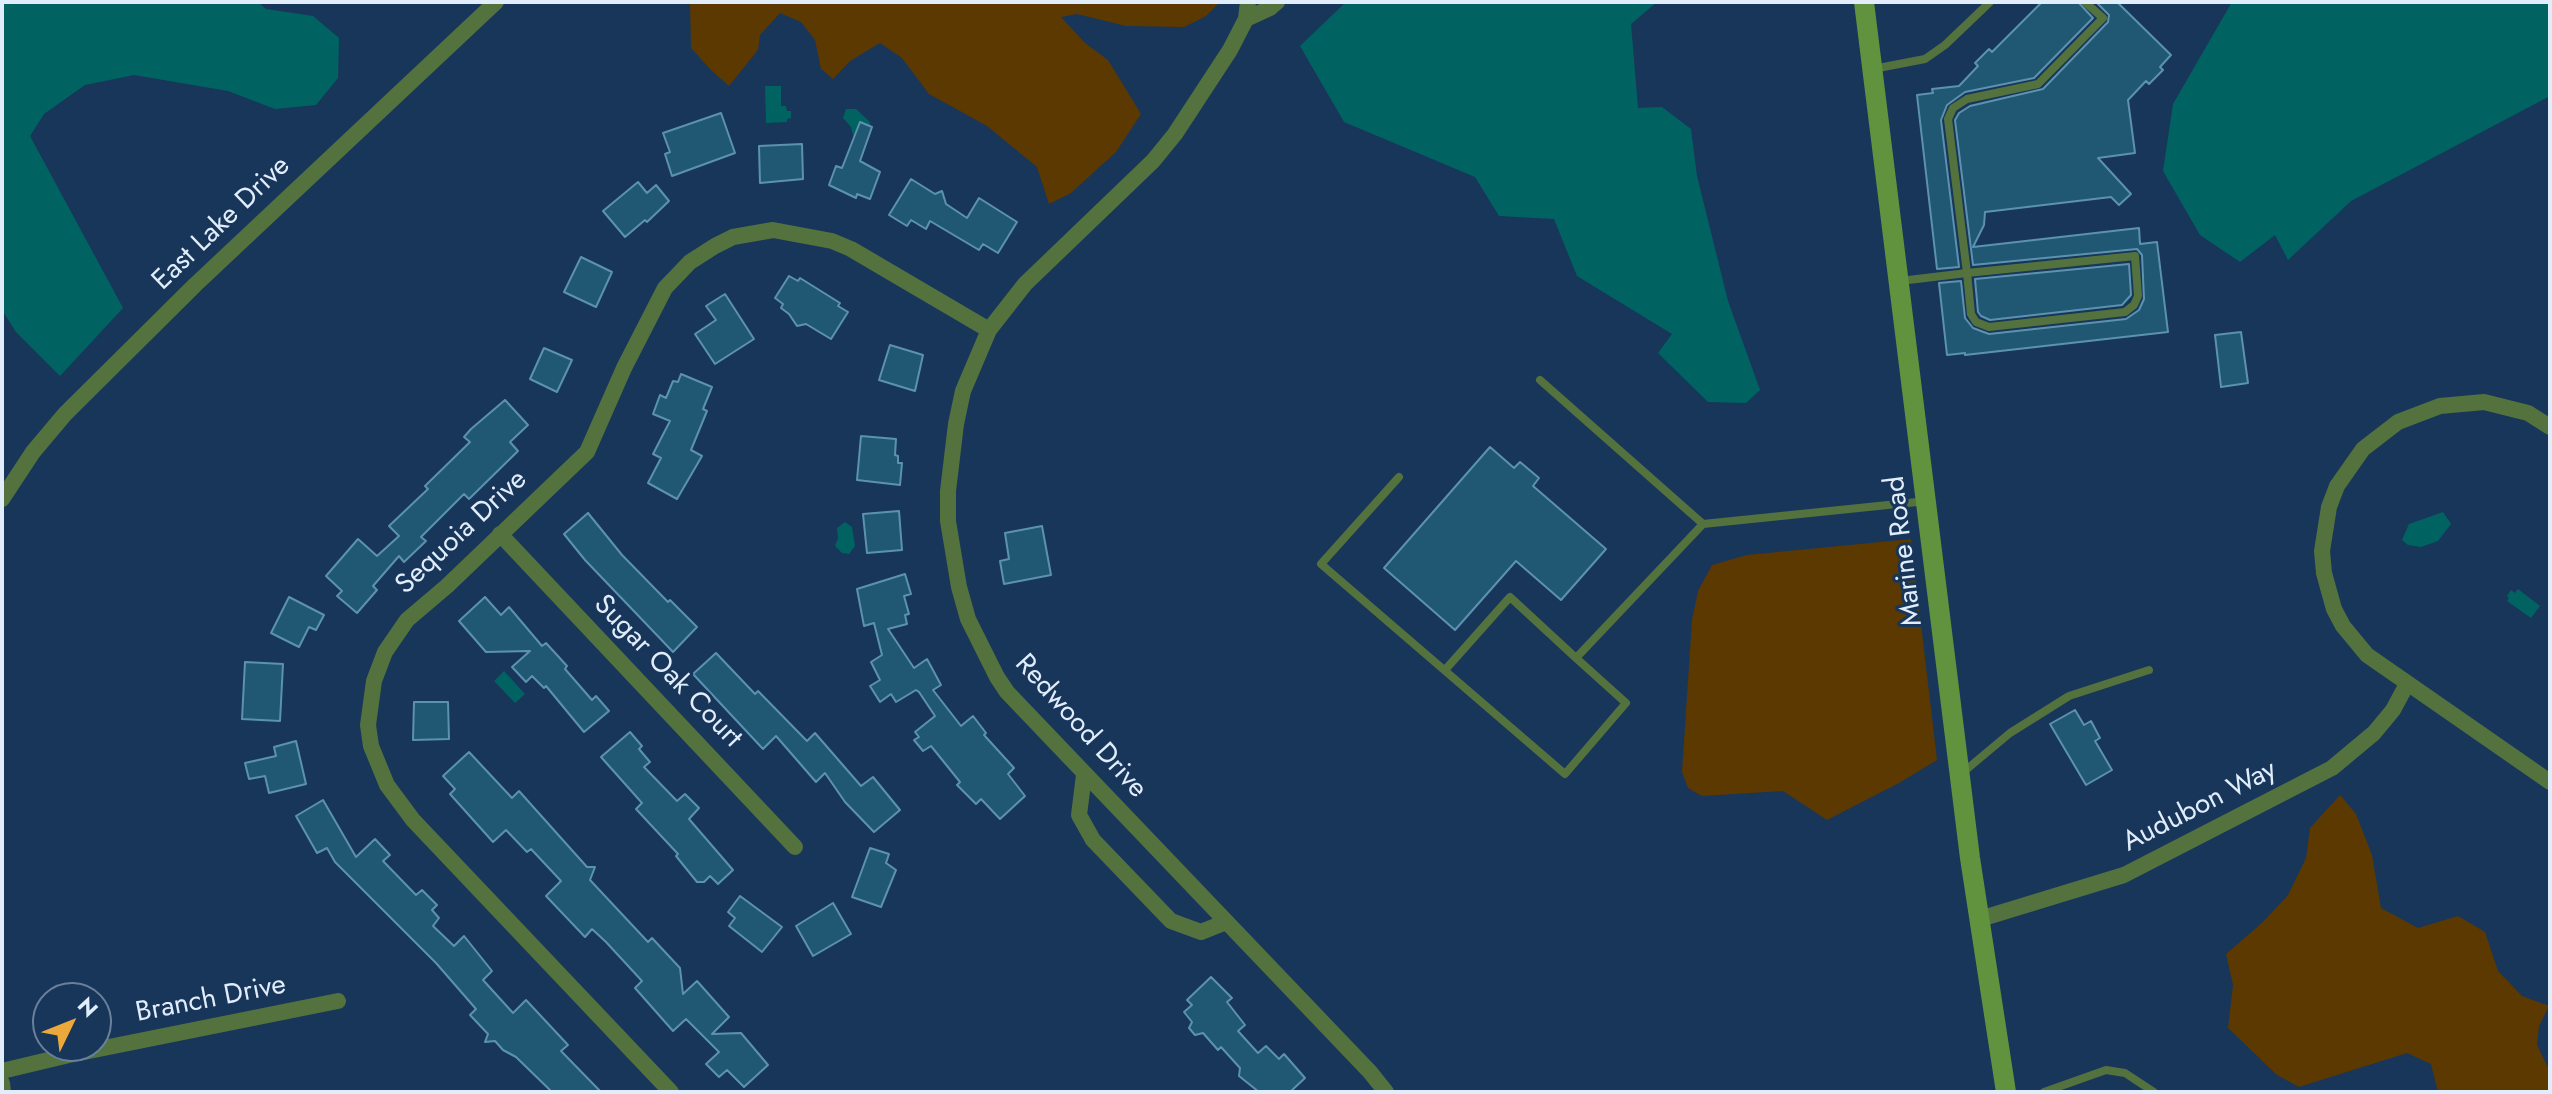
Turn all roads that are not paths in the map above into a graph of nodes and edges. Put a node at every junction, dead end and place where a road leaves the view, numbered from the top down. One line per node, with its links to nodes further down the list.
1 (496, 2): 14 (street, East Lake Drive)
2 (1277, 2): 6 (street, Redwood Drive)
3 (1864, 2): 7 (main road, Marine Road)
4 (1990, 2): 7 (lane)
5 (2085, 2): 8 (lane)
6 (1247, 10): 10 (street, Redwood Drive)
7 (1872, 69): 9 (main road, Marine Road)
8 (1967, 273): 8 (lane); 9 (lane)
9 (1900, 281): 15 (main road, Marine Road)
10 (989, 330): 17 (street, Sequoia Drive); 23 (street, Redwood Drive)
11 (1540, 380): 16 (lane)
12 (2550, 427): 21 (street)
13 (1399, 477): 19 (lane)
14 (2, 499)
15 (1927, 501): 16 (lane); 22 (main road, Marine Road)
16 (1703, 524): 18 (lane)
17 (500, 534): 25 (street, Sugar Oak Court); 32 (street, Sequoia Drive)
18 (1576, 658): 19 (lane); 19 (lane)
19 (1445, 670)
20 (2149, 670): 22 (lane)
21 (2407, 684): 24 (street); 26 (street, Audubon Way)
22 (1960, 774): 26 (main road, Marine Road)
23 (1084, 775): 27 (street, Redwood Drive); 27 (street)
24 (2550, 782)
25 (795, 847)
26 (1980, 919): 34 (main road, Marine Road)
27 (1226, 922): 33 (street, Redwood Drive)
28 (338, 1001): 29 (street, Branch Drive)
29 (2, 1071)
30 (2, 1083): 31 (street)
31 (3, 1092)
32 (671, 1092)
33 (1386, 1092)
34 (2006, 1092)
35 (2044, 1092): 36 (lane)
36 (2154, 1092)

